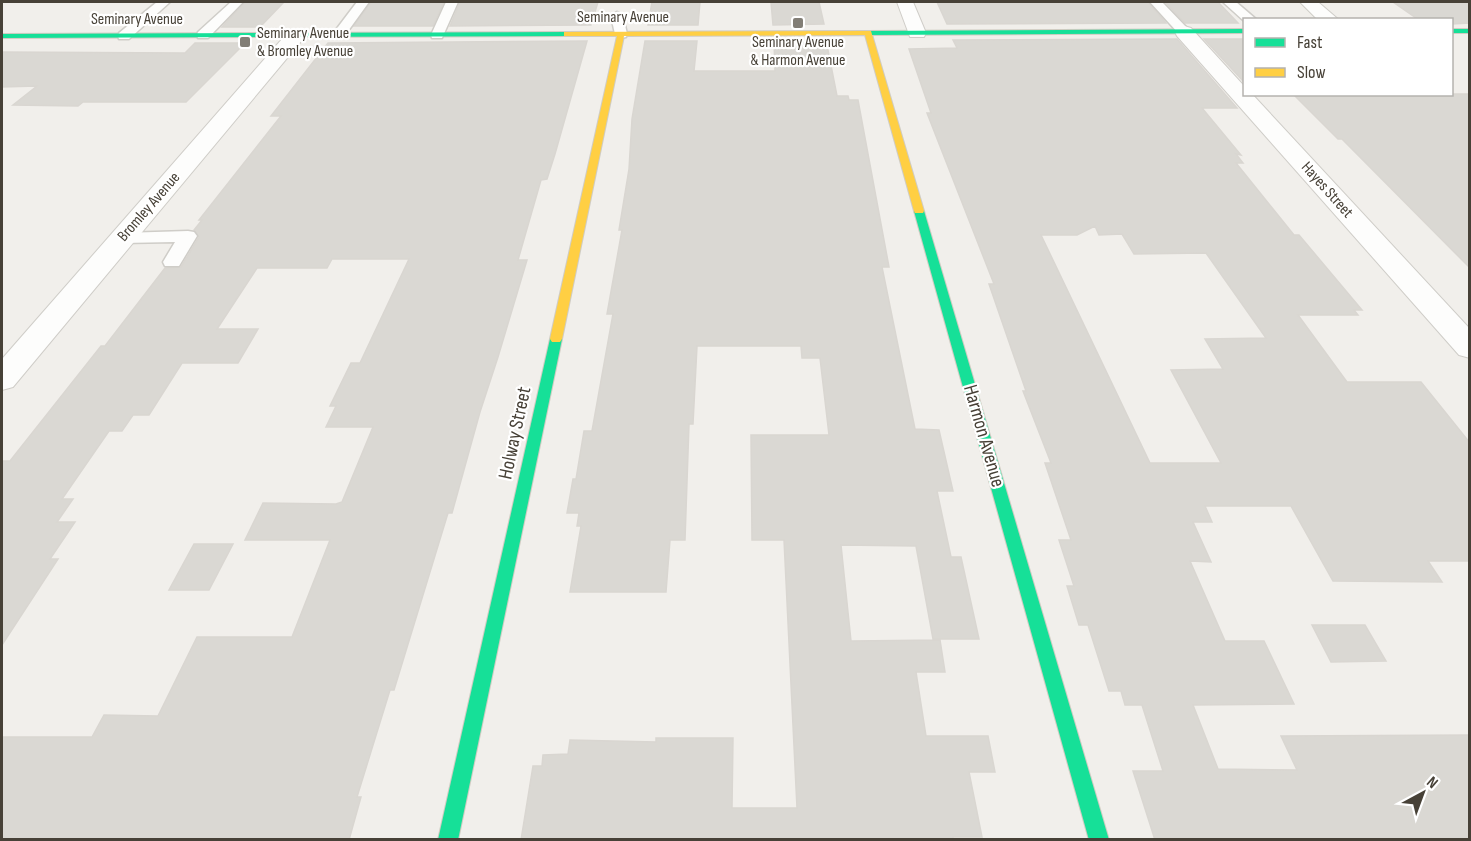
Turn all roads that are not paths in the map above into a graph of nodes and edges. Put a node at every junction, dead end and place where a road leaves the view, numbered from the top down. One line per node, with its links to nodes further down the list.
1 (164, 2): 24 (lane)
2 (237, 2): 20 (lane)
3 (363, 2): 22 (lane)
4 (452, 2): 18 (lane)
5 (905, 2): 17 (street)
6 (1156, 2): 14 (lane)
7 (1229, 2): 10 (lane)
8 (1308, 2): 11 (street)
9 (617, 16): 19 (lane)
10 (1249, 18)
11 (1328, 18)
12 (1453, 31): 13 (street)
13 (1470, 31)
14 (1184, 32): 15 (street, Seminary Avenue); 17 (street, Seminary Avenue); 27 (street, Hayes Street)
15 (1243, 32)
16 (868, 33): 17 (street, Seminary Avenue); 19 (street, Seminary Avenue); 30 (street, Harmon Avenue)
17 (917, 33)
18 (437, 34): 19 (street, Seminary Avenue); 22 (street, Seminary Avenue)
19 (621, 34): 29 (street, Holway Street)
20 (203, 35): 21 (street, Seminary Avenue); 24 (street, Seminary Avenue)
21 (296, 35): 22 (street, Seminary Avenue); 25 (street, Bromley Avenue)
22 (338, 35)
23 (2, 36): 24 (street, Seminary Avenue)
24 (124, 36)
25 (122, 238): 26 (lane); 28 (street, Bromley Avenue)
26 (172, 262)
27 (1470, 348)
28 (2, 379)
29 (448, 840)
30 (1099, 840)

